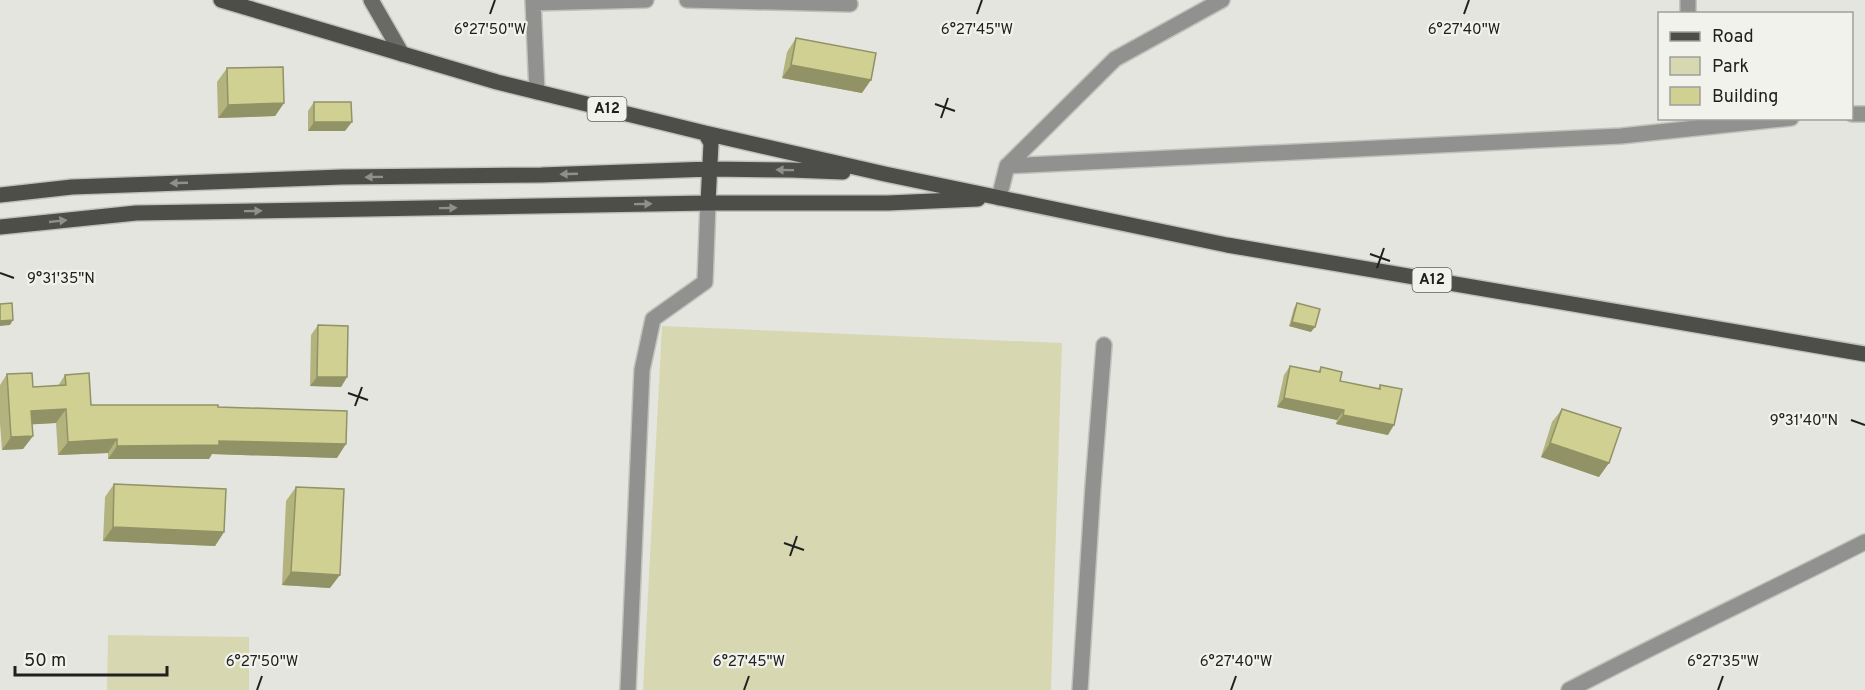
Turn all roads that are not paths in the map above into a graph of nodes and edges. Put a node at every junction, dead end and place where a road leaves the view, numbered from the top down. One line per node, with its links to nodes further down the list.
1 (221, 0): 8 (main road, A12)
2 (371, 0): 8 (street)
3 (646, 0): 6 (street)
4 (687, 0): 7 (street)
5 (1222, 0): 13 (street)
6 (533, 1): 9 (street)
7 (850, 4)
8 (402, 54): 9 (main road, A12)
9 (537, 92): 12 (main road, A12)
10 (1753, 120): 11 (street)
11 (1697, 123): 13 (street)
12 (705, 133): 14 (main road); 15 (main road, A12)
13 (1007, 166): 17 (street)
14 (710, 169): 15 (main road, one-way to 14); 16 (main road, one-way to 16); 18 (main road)
15 (885, 174): 17 (main road, A12)
16 (0, 195)
17 (999, 198): 18 (main road); 21 (main road, A12)
18 (708, 203): 19 (main road, one-way to 18); 23 (street)
19 (0, 227)
20 (1104, 345): 24 (street)
21 (1865, 354)
22 (1865, 543): 25 (street)
23 (628, 690)
24 (1080, 690)
25 (1569, 690)

